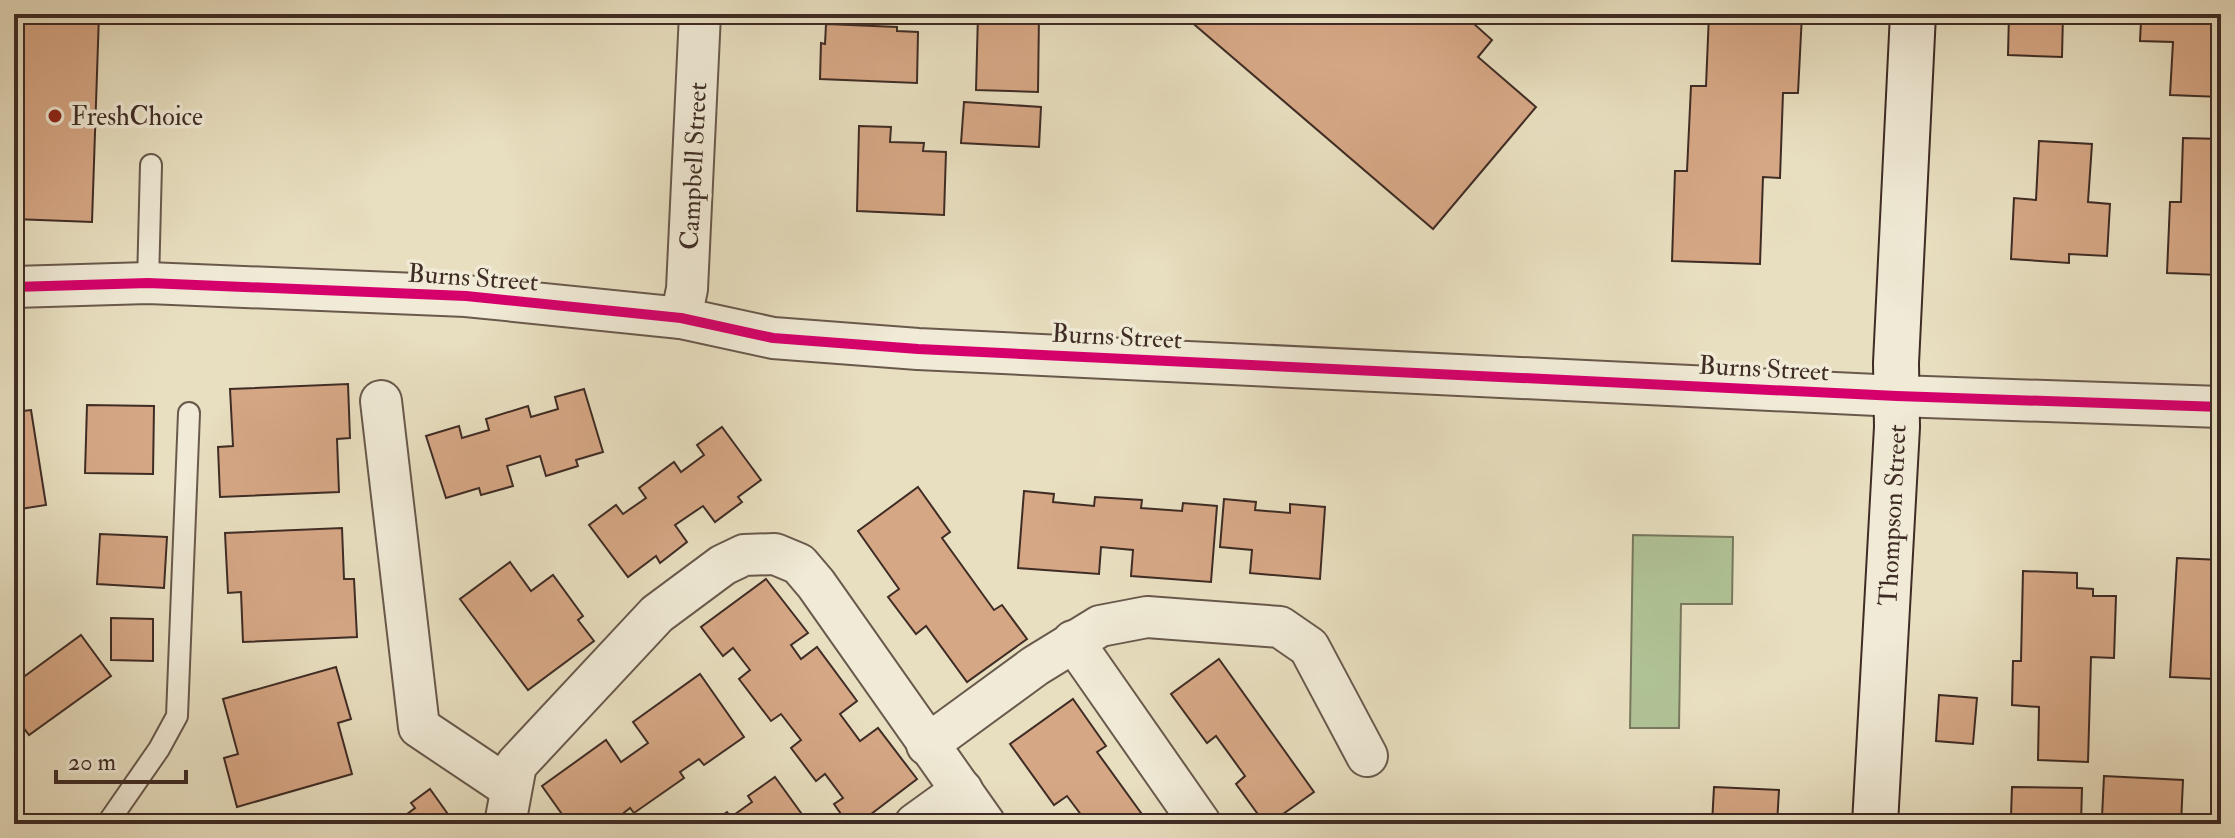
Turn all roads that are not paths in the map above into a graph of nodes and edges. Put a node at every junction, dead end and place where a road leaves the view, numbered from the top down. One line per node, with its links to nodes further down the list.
1 (700, 14): 6 (street, Campbell Street)
2 (1913, 14): 7 (street, Thompson Street)
3 (151, 165): 4 (lane)
4 (148, 283): 5 (street, Burns Street); 6 (street, Burns Street)
5 (14, 287)
6 (681, 318): 7 (street, Burns Street)
7 (1897, 396): 9 (street, Burns Street); 20 (street, Thompson Street)
8 (381, 401): 15 (street)
9 (2221, 407)
10 (189, 413): 17 (lane)
11 (1073, 641): 12 (street); 13 (street); 16 (street)
12 (927, 745): 14 (street); 15 (street)
13 (1367, 756)
14 (962, 790): 18 (street); 19 (street)
15 (507, 806)
16 (1200, 823)
17 (107, 824)
18 (915, 824)
19 (985, 824)
20 (1875, 824)

